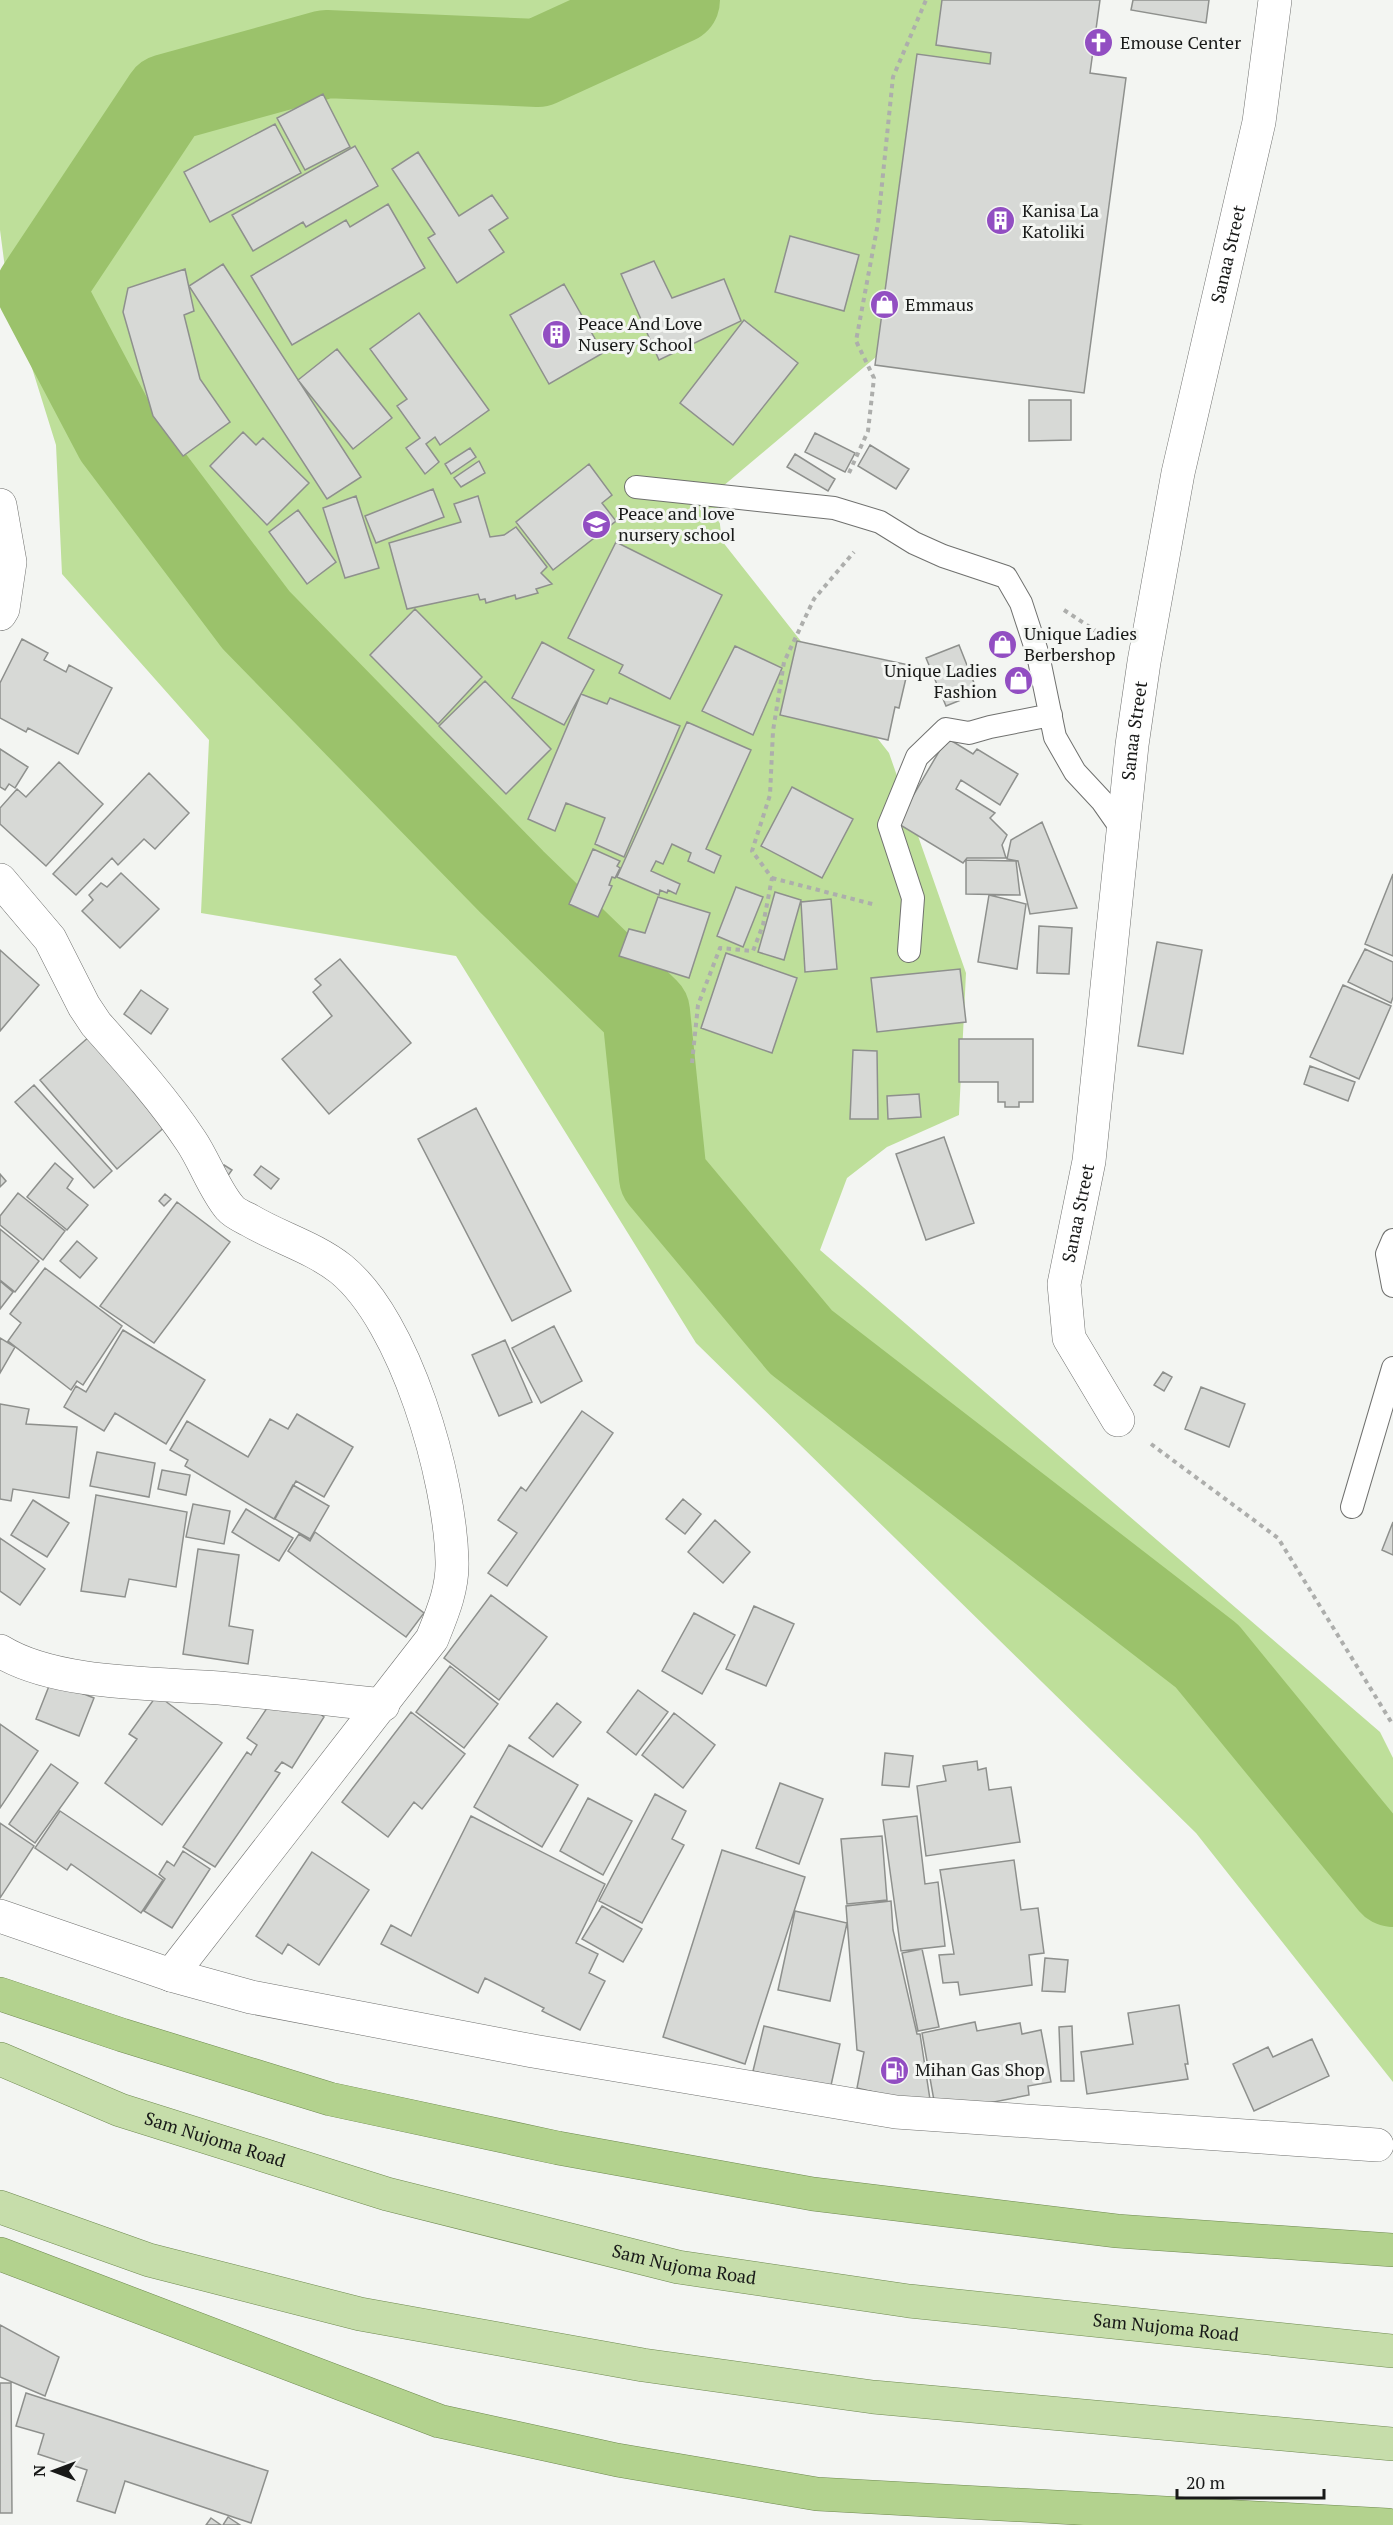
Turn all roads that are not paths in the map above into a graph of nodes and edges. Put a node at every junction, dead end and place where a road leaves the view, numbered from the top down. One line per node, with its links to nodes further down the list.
1 (1275, 0): 6 (street, Sanaa Street)
2 (636, 487): 5 (lane)
3 (0, 506): 4 (street)
4 (0, 614)
5 (1051, 715): 6 (lane); 8 (lane)
6 (1123, 831): 12 (street, Sanaa Street)
7 (0, 880): 15 (street)
8 (909, 951)
9 (1393, 1240): 10 (lane)
10 (1393, 1286)
11 (1393, 1368): 13 (lane)
12 (1118, 1420)
13 (1352, 1507)
14 (0, 1650): 15 (street)
15 (383, 1705): 17 (street)
16 (0, 1916): 17 (street)
17 (171, 1975): 20 (street)
18 (0, 1994): 22 (highway)
19 (0, 2059): 24 (main road, Sam Nujoma Road)
20 (1377, 2145)
21 (0, 2207): 25 (main road)
22 (1393, 2250)
23 (0, 2254): 26 (highway)
24 (1393, 2351)
25 (1393, 2445)
26 (1388, 2525)

